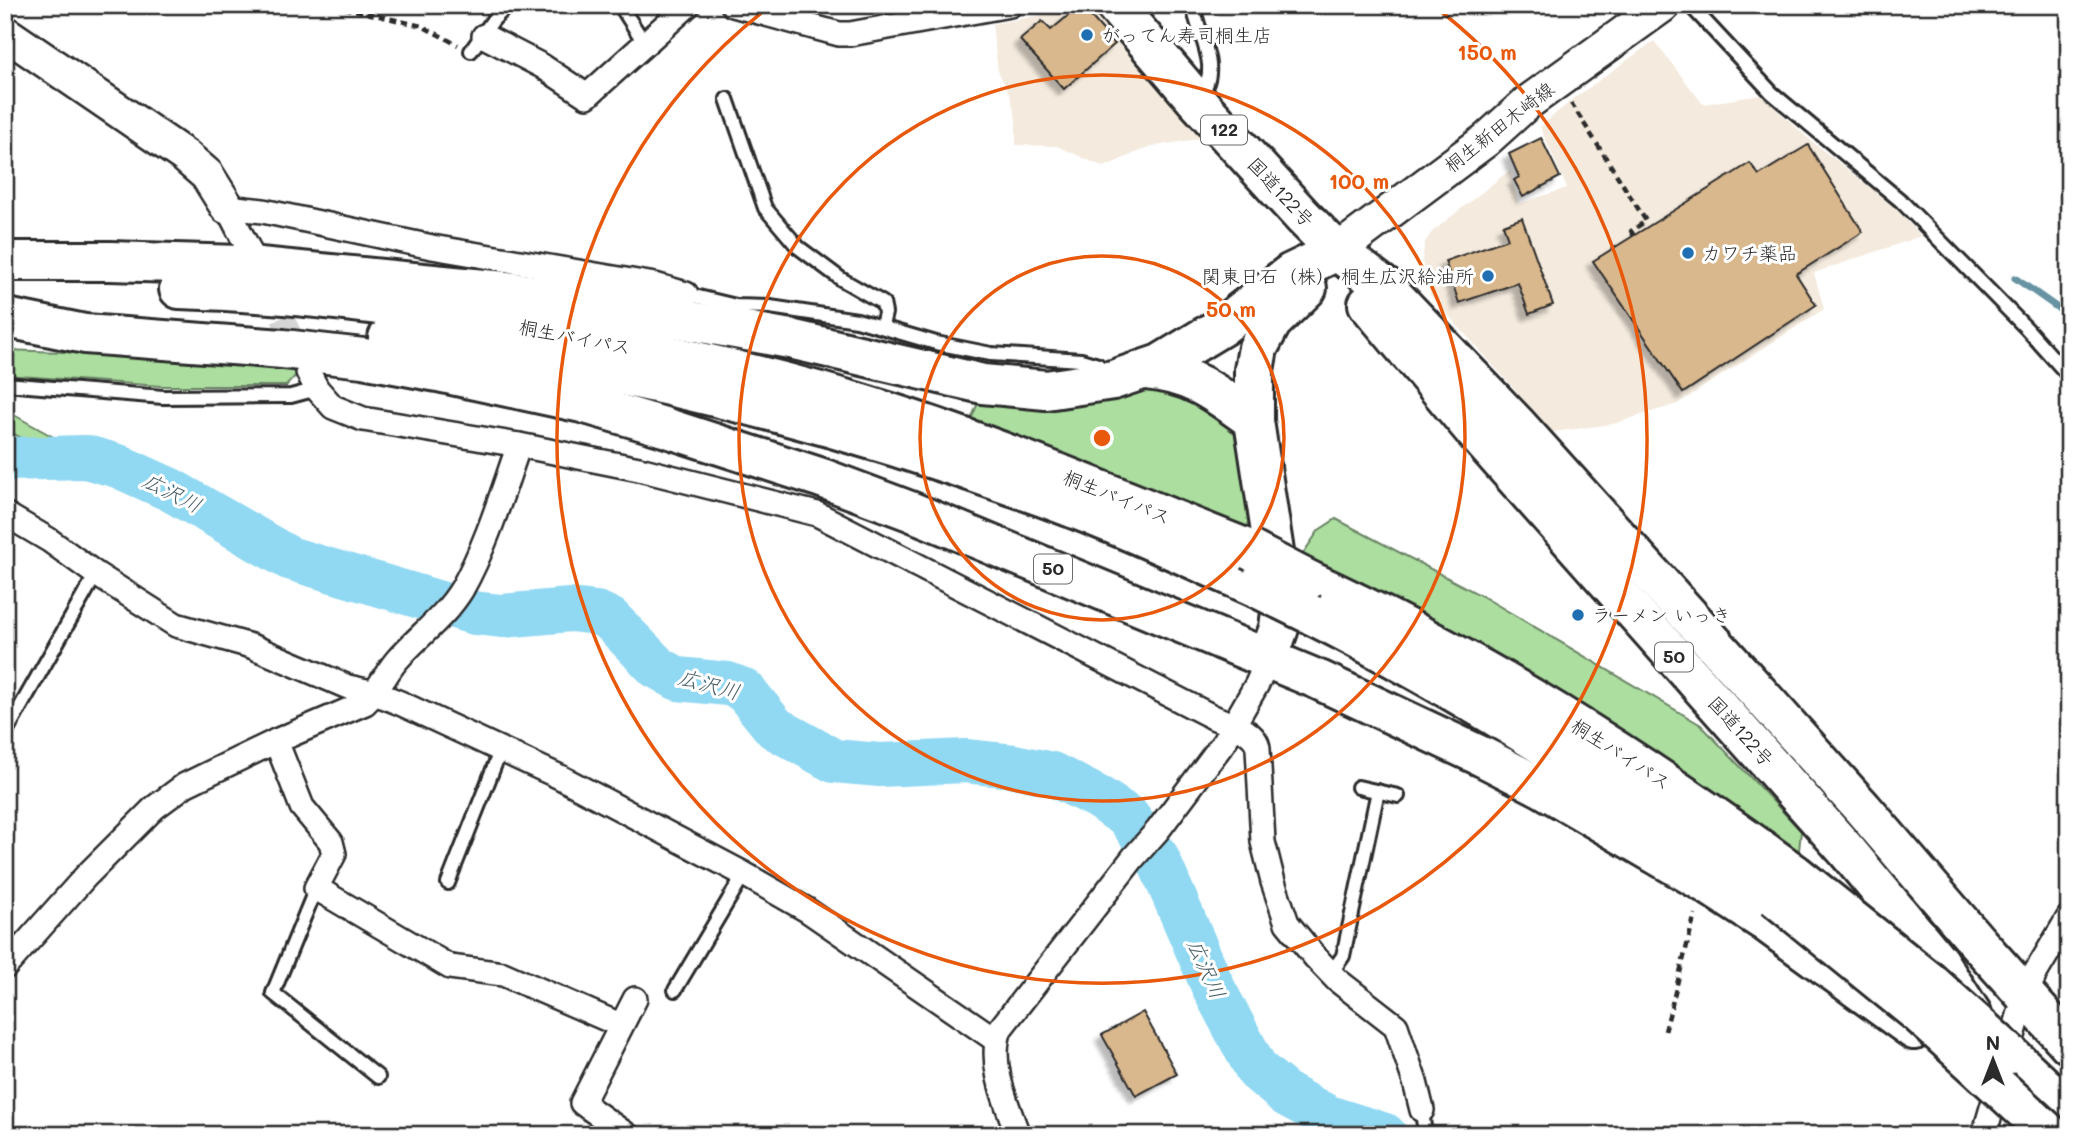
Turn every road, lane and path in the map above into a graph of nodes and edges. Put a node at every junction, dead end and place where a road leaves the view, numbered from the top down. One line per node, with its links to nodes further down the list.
1 (332, 5): 12 (path)
2 (508, 5): 12 (lane)
3 (620, 5): 13 (lane)
4 (688, 5): 13 (street)
5 (733, 5): 6 (street)
6 (1010, 5)
7 (1115, 5): 16 (highway, 国道122号 / 122)
8 (1193, 5): 16 (lane)
9 (1663, 5): 20 (main road, 桐生新田木崎線)
10 (1690, 5): 26 (lane)
11 (5, 33): 17 (main road)
12 (477, 44): 13 (street)
13 (645, 44)
14 (1568, 98): 18 (path)
15 (727, 99): 24 (lane)
16 (1196, 100): 20 (highway, 国道122号 / 122)
17 (228, 207): 19 (street); 22 (street)
18 (1634, 236)
19 (248, 248)
20 (1337, 251): 25 (highway); 29 (highway); 42 (highway, 国道122号 / 50); 58 (highway, 国道122号 / 50)
21 (5, 261): 22 (highway)
22 (683, 306): 24 (lane); 25 (highway)
23 (6, 308): 33 (highway, 50); 46 (highway, 桐生バイパス / 50, bridge)
24 (882, 326): 25 (lane)
25 (1130, 375): 29 (highway)
26 (2069, 376)
27 (313, 380): 28 (lane); 30 (street)
28 (5, 384)
29 (1254, 421): 33 (highway)
30 (519, 445): 34 (street); 35 (street)
31 (5, 514): 32 (street)
32 (96, 574): 34 (street); 36 (lane)
33 (1268, 659): 35 (street); 45 (highway, 50)
34 (375, 693): 37 (street); 38 (street)
35 (1234, 727): 50 (street); 56 (street)
36 (5, 729)
37 (276, 741): 47 (street); 49 (street)
38 (501, 749): 43 (street); 44 (lane)
39 (1358, 787): 40 (lane)
40 (1378, 791): 41 (lane); 50 (lane)
41 (1398, 796)
42 (1890, 841): 52 (highway, 国道122号 / 50); 58 (highway)
43 (744, 874): 51 (lane); 56 (street)
44 (448, 883)
45 (1707, 884): 55 (path); 58 (highway, 50)
46 (1785, 886): 60 (highway, 桐生バイパス / 50, bridge); 66 (highway, 桐生バイパス / 50, bridge)
47 (316, 888): 54 (street); 59 (lane)
48 (2069, 917): 52 (street)
49 (5, 967)
50 (1331, 973): 61 (street)
51 (675, 990)
52 (2025, 995): 57 (highway, 国道122号 / 50); 58 (street)
53 (635, 999): 54 (street)
54 (620, 1026): 62 (street)
55 (1665, 1031)
56 (996, 1040): 63 (street)
57 (2069, 1044)
58 (2004, 1068): 64 (street); 65 (highway, 国道122号 / 50)
59 (378, 1077)
60 (2069, 1110)
61 (1424, 1124)
62 (628, 1135)
63 (1018, 1135)
64 (1984, 1135)
65 (2036, 1135)
66 (2051, 1135)

